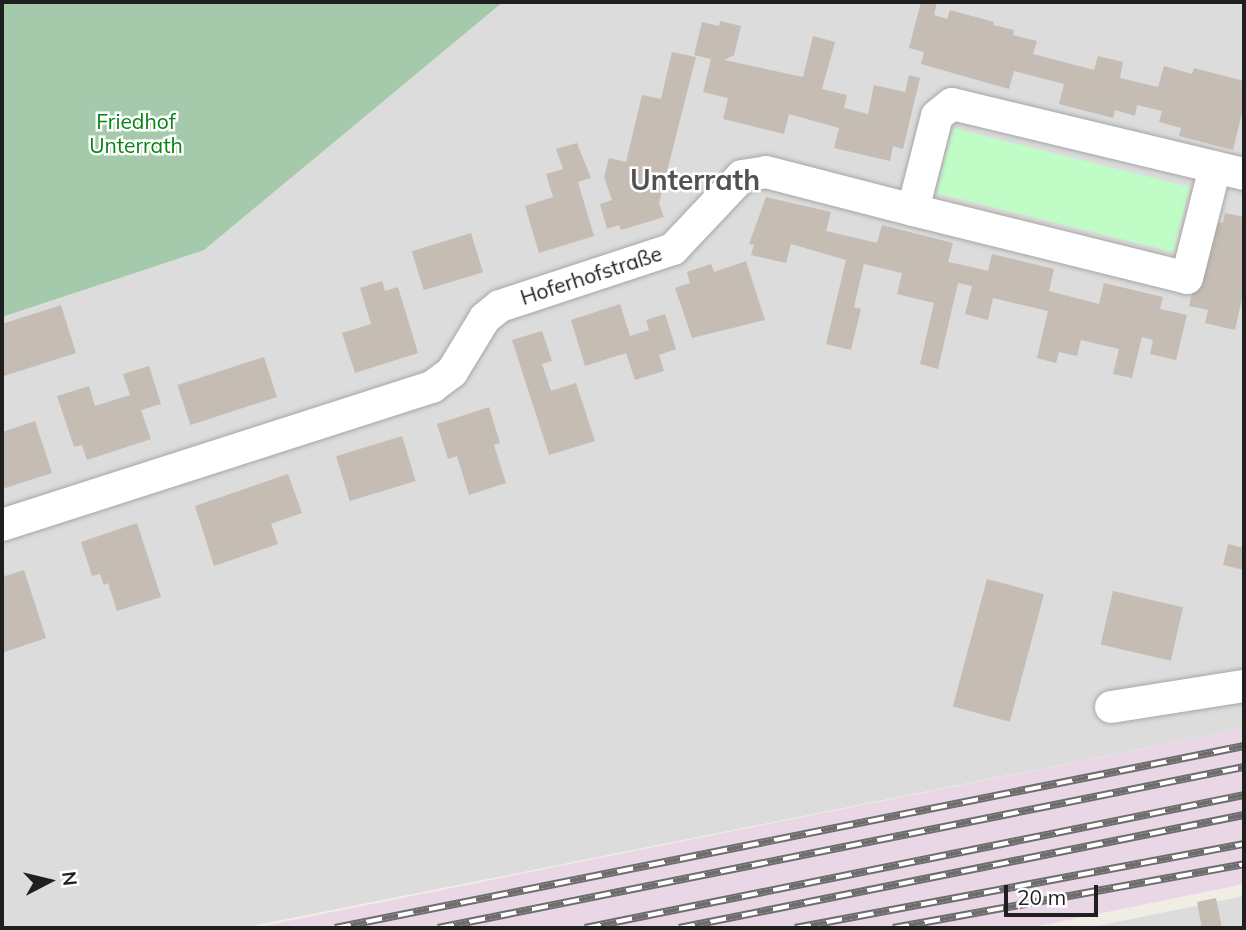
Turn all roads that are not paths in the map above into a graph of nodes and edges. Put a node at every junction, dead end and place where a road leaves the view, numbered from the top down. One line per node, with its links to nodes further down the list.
1 (1229, 171): 2 (street, Hoferhofstraße); 2 (street, Hoferhofstraße)
2 (913, 210): 3 (street, Hoferhofstraße)
3 (2, 525)
4 (1244, 686): 5 (street)
5 (1111, 707)

